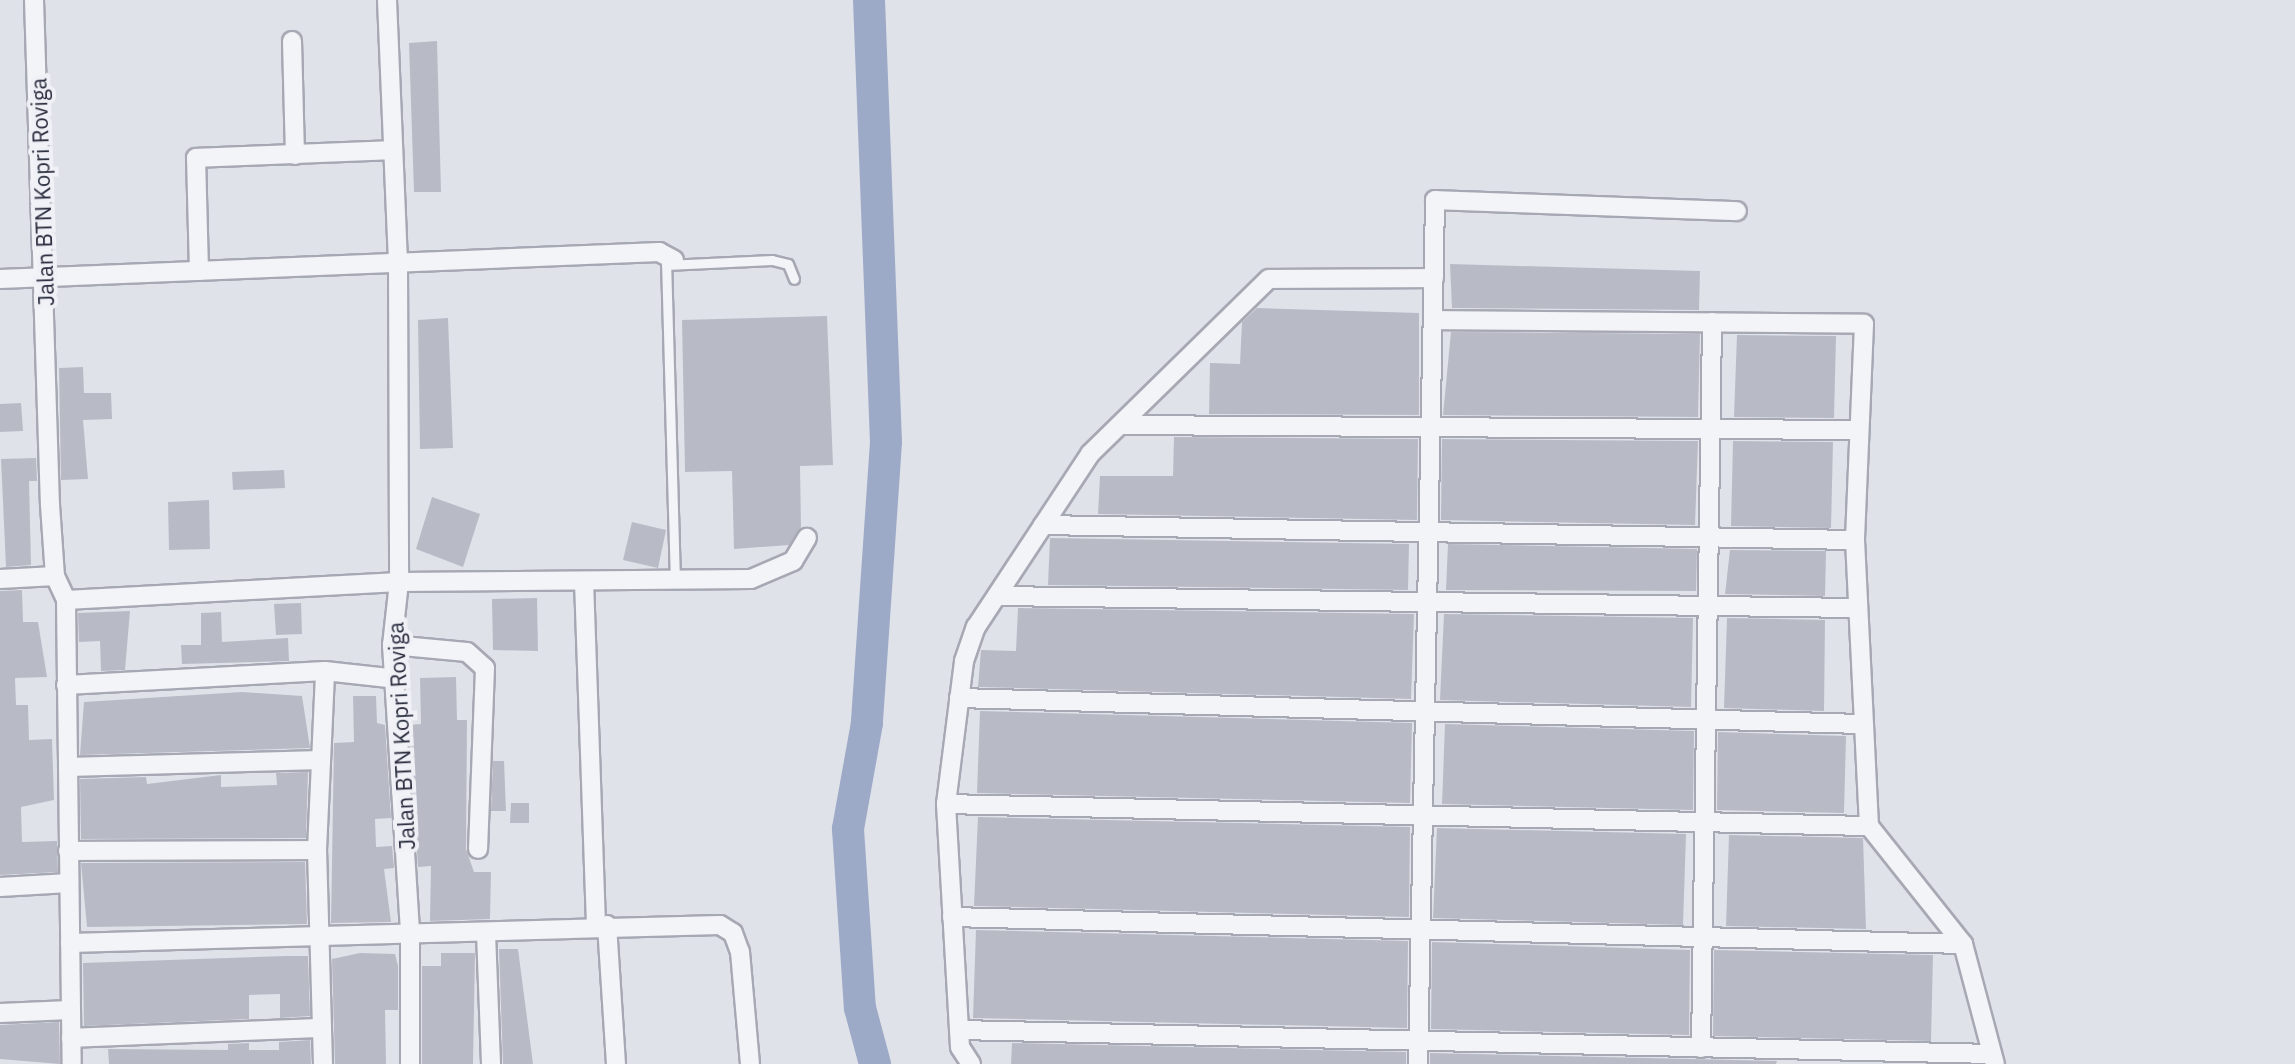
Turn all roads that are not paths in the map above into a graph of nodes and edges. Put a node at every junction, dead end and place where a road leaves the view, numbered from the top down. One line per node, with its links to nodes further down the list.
1 (34, 0): 10 (street, Jalan BTN Kopri Roviga)
2 (387, 0): 4 (street, Jalan BTN Kopri Roviga)
3 (292, 41): 5 (street)
4 (393, 150): 5 (street); 8 (street, Jalan BTN Kopri Roviga)
5 (295, 155): 9 (street)
6 (1737, 211): 11 (street)
7 (674, 260): 8 (street); 13 (lane); 29 (lane)
8 (398, 264): 9 (street); 28 (street, Jalan BTN Kopri Roviga)
9 (199, 271): 10 (street)
10 (46, 277): 12 (street); 25 (street, Jalan BTN Kopri Roviga)
11 (1434, 278): 14 (street); 16 (street)
12 (0, 279)
13 (794, 279)
14 (1433, 320): 15 (street); 17 (street)
15 (1712, 322): 18 (street); 19 (street)
16 (1120, 425): 17 (street); 20 (street)
17 (1430, 426): 18 (street); 21 (street)
18 (1711, 428): 19 (street); 22 (street)
19 (1857, 430): 24 (street)
20 (1043, 525): 21 (street); 30 (street)
21 (1428, 532): 22 (street); 32 (street)
22 (1708, 537): 24 (street); 33 (street)
23 (807, 538): 29 (street)
24 (1855, 540): 34 (street)
25 (55, 576): 26 (street); 31 (street, Jalan BTN Kopri Roviga)
26 (0, 579)
27 (584, 581): 28 (street); 29 (street); 55 (street)
28 (399, 582): 31 (street); 35 (street, Jalan BTN Kopri Roviga)
29 (675, 582)
30 (997, 596): 32 (street); 39 (street)
31 (66, 600): 38 (street, Jalan BTN Kopri Roviga)
32 (1426, 602): 33 (street); 40 (street)
33 (1707, 606): 34 (street); 41 (street)
34 (1856, 608): 42 (street)
35 (392, 645): 37 (street, Jalan BTN Kopri Roviga); 49 (street)
36 (325, 671): 37 (street); 38 (street); 43 (street)
37 (398, 679): 58 (street, Jalan BTN Kopri Roviga)
38 (66, 685): 44 (street, Jalan BTN Kopri Roviga)
39 (959, 698): 40 (street); 45 (street)
40 (1423, 711): 41 (street); 46 (street)
41 (1705, 719): 42 (street); 47 (street)
42 (1860, 724): 48 (street)
43 (321, 760): 44 (street); 50 (street)
44 (68, 767): 51 (street, Jalan BTN Kopri Roviga)
45 (946, 804): 46 (street); 54 (street)
46 (1422, 816): 47 (street); 56 (street)
47 (1701, 822): 48 (street); 59 (street)
48 (1869, 826): 62 (street)
49 (478, 849)
50 (317, 850): 51 (street); 60 (street)
51 (68, 851): 52 (street, Jalan BTN Kopri Roviga)
52 (69, 883): 53 (street); 61 (street, Jalan BTN Kopri Roviga)
53 (0, 887)
54 (952, 917): 56 (street); 66 (street)
55 (601, 925): 57 (street); 76 (street); 77 (street)
56 (1422, 929): 59 (street); 68 (street)
57 (486, 933): 58 (street); 75 (street)
58 (410, 935): 60 (street); 74 (street, Jalan BTN Kopri Roviga)
59 (1700, 937): 62 (street); 69 (street)
60 (321, 939): 61 (street); 65 (street)
61 (70, 943): 63 (street, Jalan BTN Kopri Roviga)
62 (1963, 944): 71 (street)
63 (70, 1010): 64 (street); 67 (street, Jalan BTN Kopri Roviga)
64 (0, 1013)
65 (322, 1028): 67 (street); 73 (street)
66 (959, 1030): 68 (street); 78 (street)
67 (71, 1038): 72 (street, Jalan BTN Kopri Roviga)
68 (1419, 1041): 69 (street); 79 (street)
69 (1701, 1048): 70 (street)
70 (1810, 1057): 71 (street)
71 (1993, 1059)
72 (72, 1064)
73 (323, 1064)
74 (410, 1064)
75 (491, 1064)
76 (616, 1064)
77 (750, 1064)
78 (971, 1064)
79 (1418, 1064)

